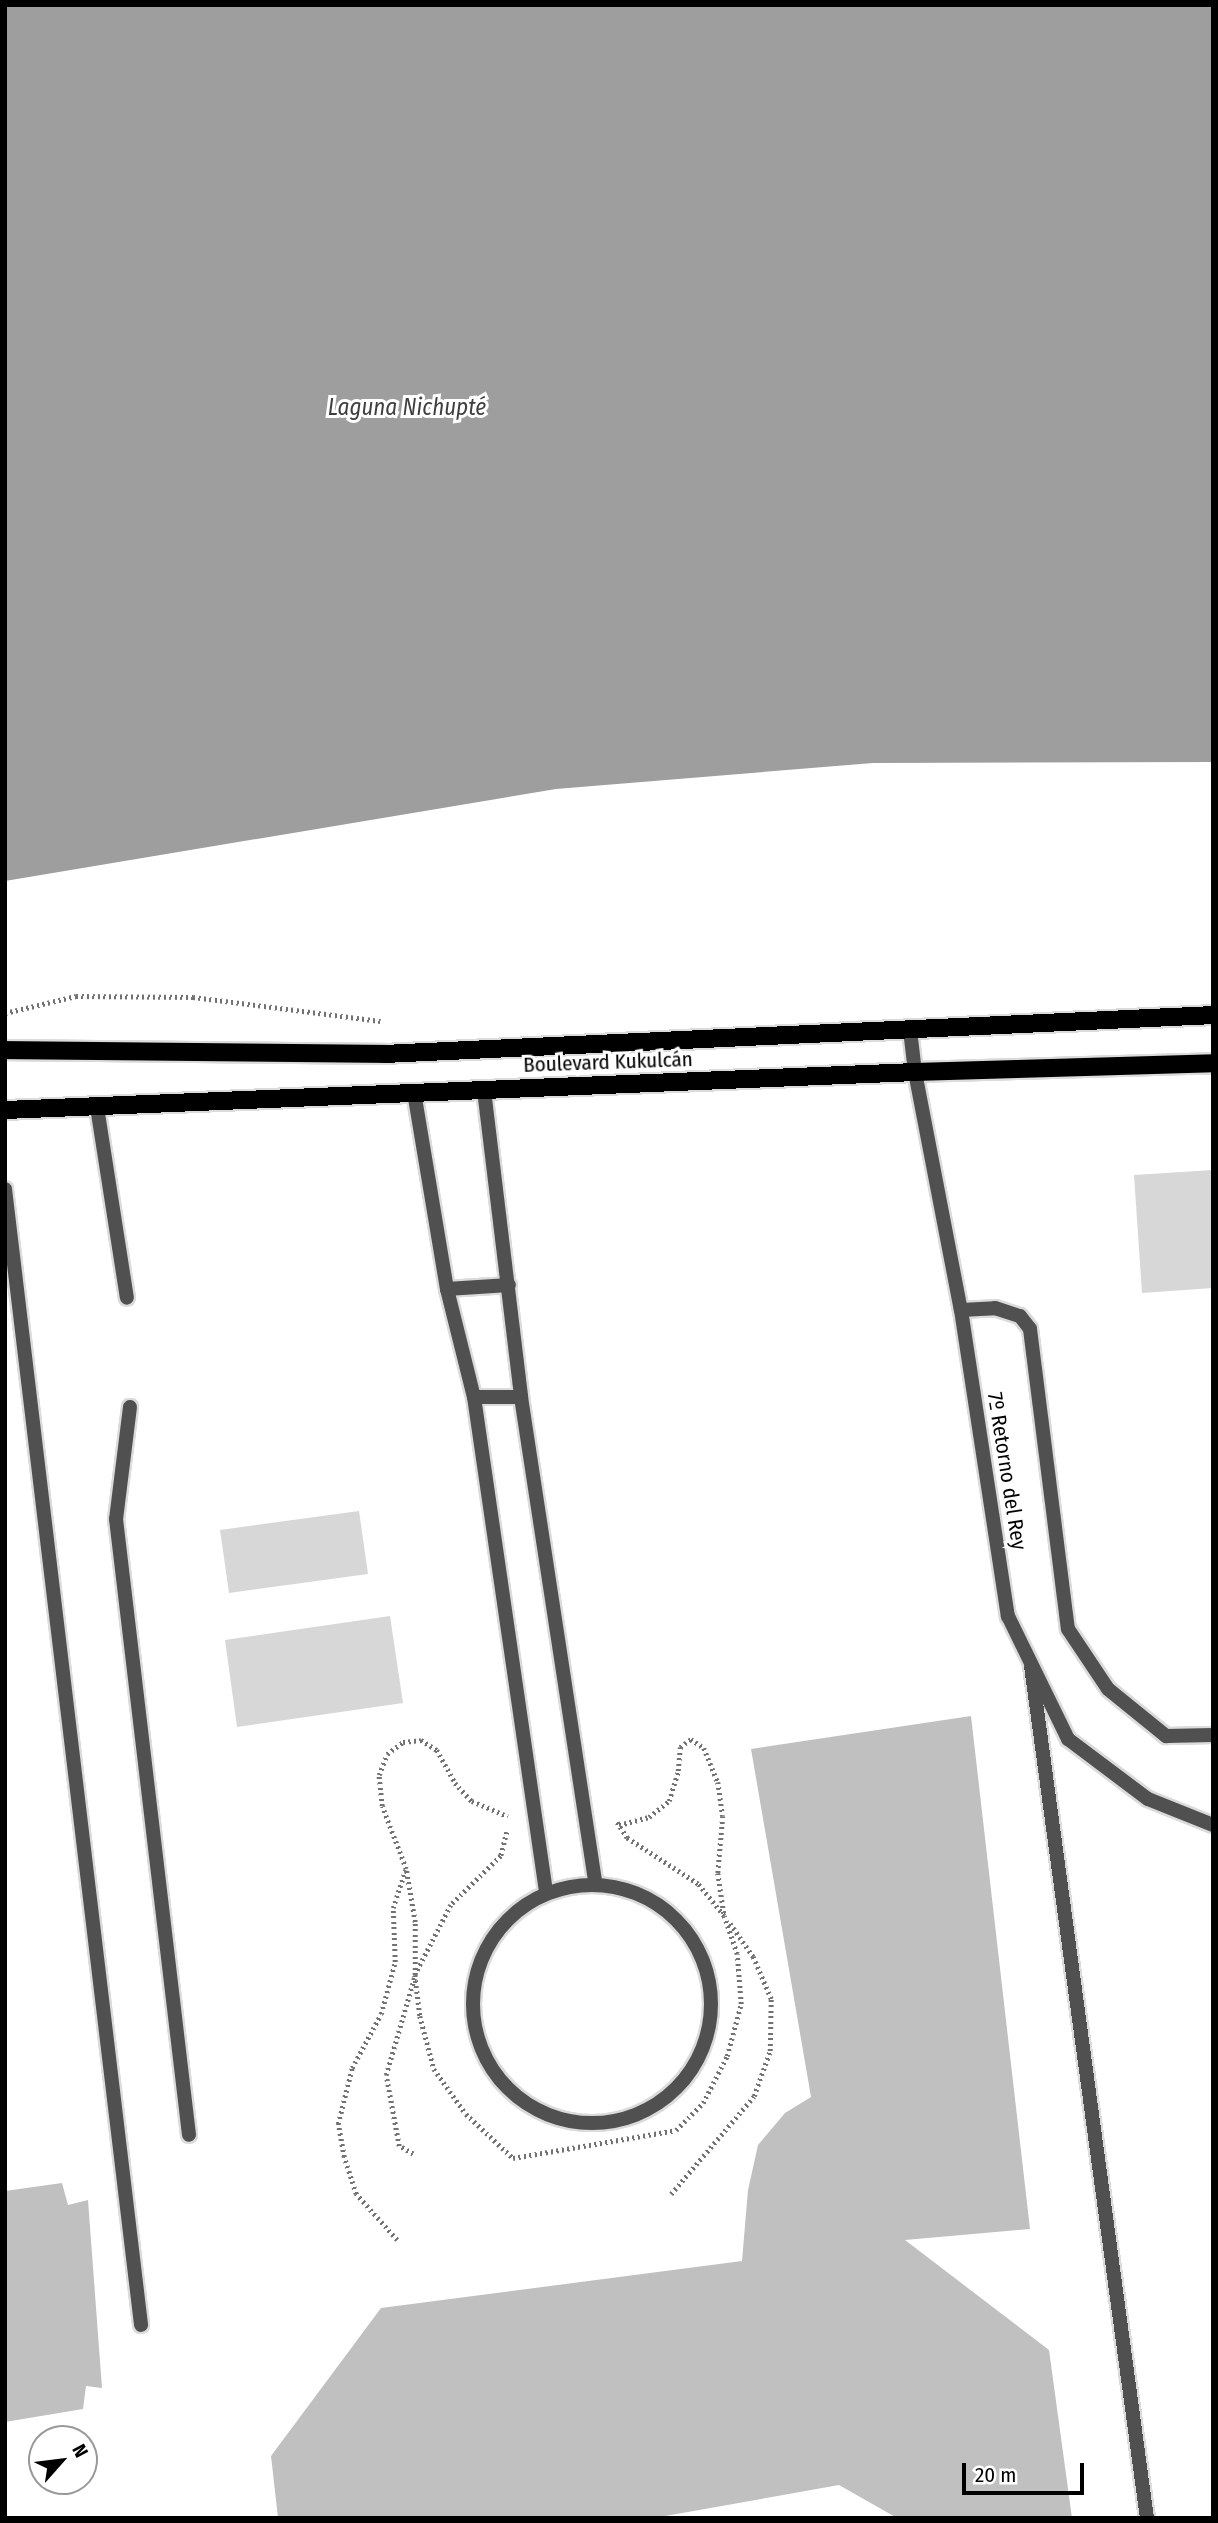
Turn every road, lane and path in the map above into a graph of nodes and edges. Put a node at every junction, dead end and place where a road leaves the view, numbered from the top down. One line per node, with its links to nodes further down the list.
1 (5, 1013): 3 (path)
2 (1213, 1015): 4 (main road, Boulevard Kukulcán)
3 (382, 1021)
4 (910, 1030): 5 (main road, Boulevard Kukulcán); 7 (street, 7º Retorno del Rey)
5 (5, 1051)
6 (1213, 1063): 7 (main road, Boulevard Kukulcán)
7 (915, 1072): 8 (main road, Boulevard Kukulcán); 16 (street, 7º Retorno del Rey)
8 (484, 1090): 9 (main road, Boulevard Kukulcán); 13 (street)
9 (414, 1092): 10 (main road, Boulevard Kukulcán); 14 (street)
10 (97, 1107): 11 (main road, Boulevard Kukulcán); 15 (street)
11 (5, 1110)
12 (5, 1189): 32 (street)
13 (509, 1284): 14 (street); 18 (street)
14 (447, 1289): 17 (street)
15 (127, 1298)
16 (961, 1310): 20 (street, 7º Retorno del Rey); 21 (street)
17 (474, 1397): 18 (street); 27 (street)
18 (521, 1397): 26 (street)
19 (130, 1407): 28 (street)
20 (1031, 1664): 24 (street, 7º Retorno del Rey); 33 (street)
21 (1213, 1735)
22 (508, 1817): 25 (path)
23 (619, 1825): 30 (path)
24 (1213, 1825)
25 (405, 1869): 29 (path); 31 (path)
26 (595, 1882): 27 (street); 27 (street)
27 (547, 1892)
28 (189, 2135)
29 (412, 2154)
30 (671, 2194)
31 (397, 2240)
32 (141, 2325)
33 (1147, 2518)

